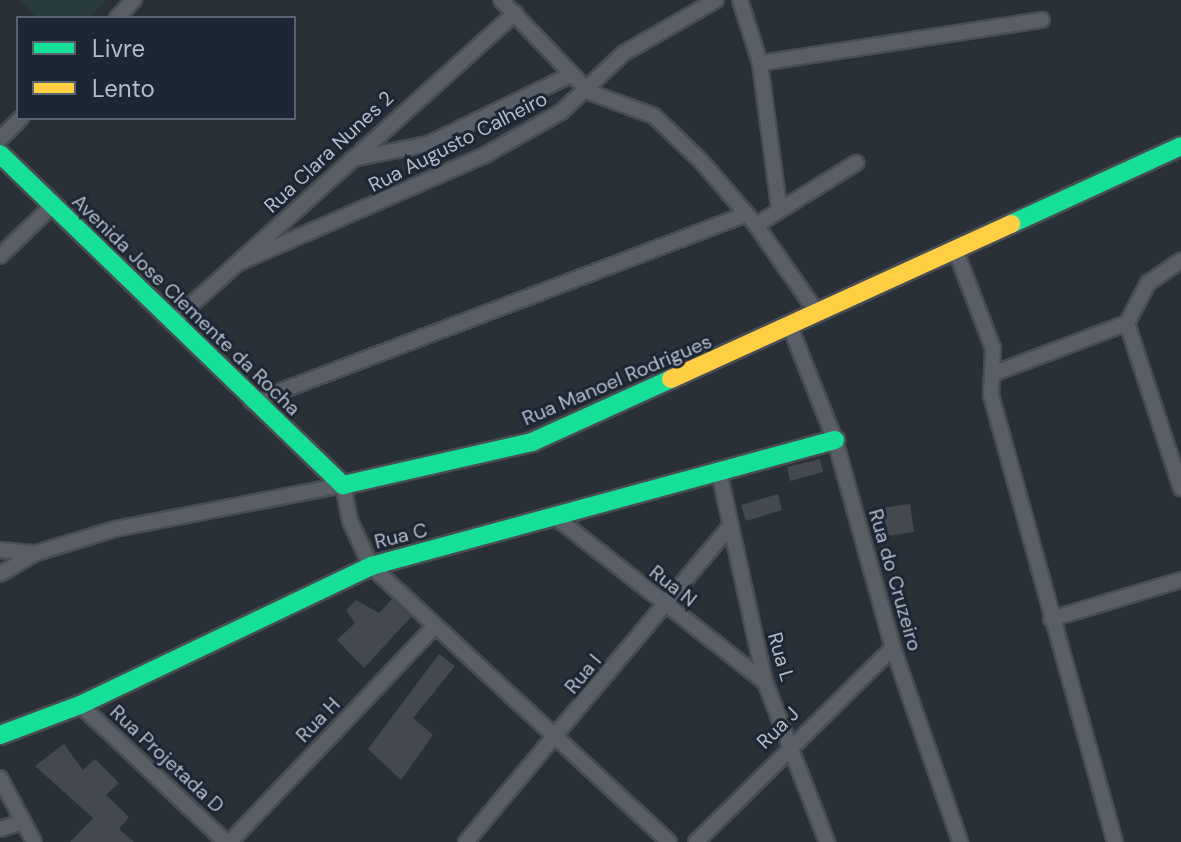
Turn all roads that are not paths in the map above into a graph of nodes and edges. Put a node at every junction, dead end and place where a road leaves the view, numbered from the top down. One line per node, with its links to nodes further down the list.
1 (134, 0): 6 (street)
2 (501, 0): 5 (street)
3 (716, 0): 10 (street, Rua Augusto Calheiro)
4 (740, 0): 8 (street)
5 (515, 13): 9 (street); 15 (street, Rua Clara Nunes 2)
6 (119, 16)
7 (1042, 20): 8 (street)
8 (760, 63): 18 (street)
9 (571, 75): 10 (street); 15 (street)
10 (589, 92): 19 (street); 23 (street, Rua Augusto Calheiro)
11 (19, 120): 12 (street)
12 (0, 139)
13 (1181, 146): 20 (street, Rua Manoel Rodrigues)
14 (0, 154): 17 (street, Avenida Jose Clemente da Rocha)
15 (352, 159): 23 (street, Rua Clara Nunes 2)
16 (856, 163): 18 (street)
17 (52, 206): 21 (street); 25 (street, Avenida Jose Clemente da Rocha)
18 (779, 207): 19 (street)
19 (751, 219): 24 (street); 29 (street)
20 (955, 249): 24 (street, Rua Manoel Rodrigues); 28 (street)
21 (0, 256)
22 (1181, 261): 26 (street)
23 (238, 263): 25 (street, Rua Clara Nunes 2)
24 (818, 314): 27 (street, Rua Manoel Rodrigues)
25 (172, 322): 29 (street, Avenida Jose Clemente da Rocha)
26 (1127, 323): 28 (street); 33 (street)
27 (791, 329): 30 (street, Rua do Cruzeiro); 32 (street, Rua Manoel Rodrigues)
28 (995, 373): 42 (street)
29 (252, 402): 32 (street, Avenida Jose Clemente da Rocha)
30 (835, 440): 31 (street, Rua C); 44 (street, Rua do Cruzeiro)
31 (720, 476): 34 (street, Rua C); 35 (street, Rua L)
32 (343, 485): 37 (street, Rua Manoel Rodrigues); 38 (street)
33 (1181, 488)
34 (558, 519): 38 (street, Rua C); 41 (street, Rua N)
35 (727, 530): 41 (street, Rua I); 45 (street, Rua L)
36 (0, 550): 37 (street)
37 (36, 553): 39 (street)
38 (371, 566): 43 (street); 46 (street, Rua C)
39 (0, 574)
40 (1181, 580): 42 (street)
41 (666, 607): 45 (street, Rua N); 48 (street, Rua I)
42 (1051, 619): 60 (street)
43 (435, 626): 48 (street); 54 (street, Rua H)
44 (893, 648): 49 (street, Rua J); 59 (street, Rua do Cruzeiro)
45 (765, 682): 49 (street, Rua L)
46 (80, 705): 47 (street, Rua C); 54 (street, Rua Projetada D)
47 (0, 735)
48 (555, 738): 55 (street, Rua I); 56 (street)
49 (791, 742): 57 (street, Rua J); 58 (street, Rua L)
50 (0, 778): 51 (street)
51 (23, 822): 52 (street); 53 (street)
52 (0, 829)
53 (34, 842)
54 (228, 842)
55 (466, 842)
56 (669, 842)
57 (696, 842)
58 (827, 842)
59 (960, 842)
60 (1115, 842)

